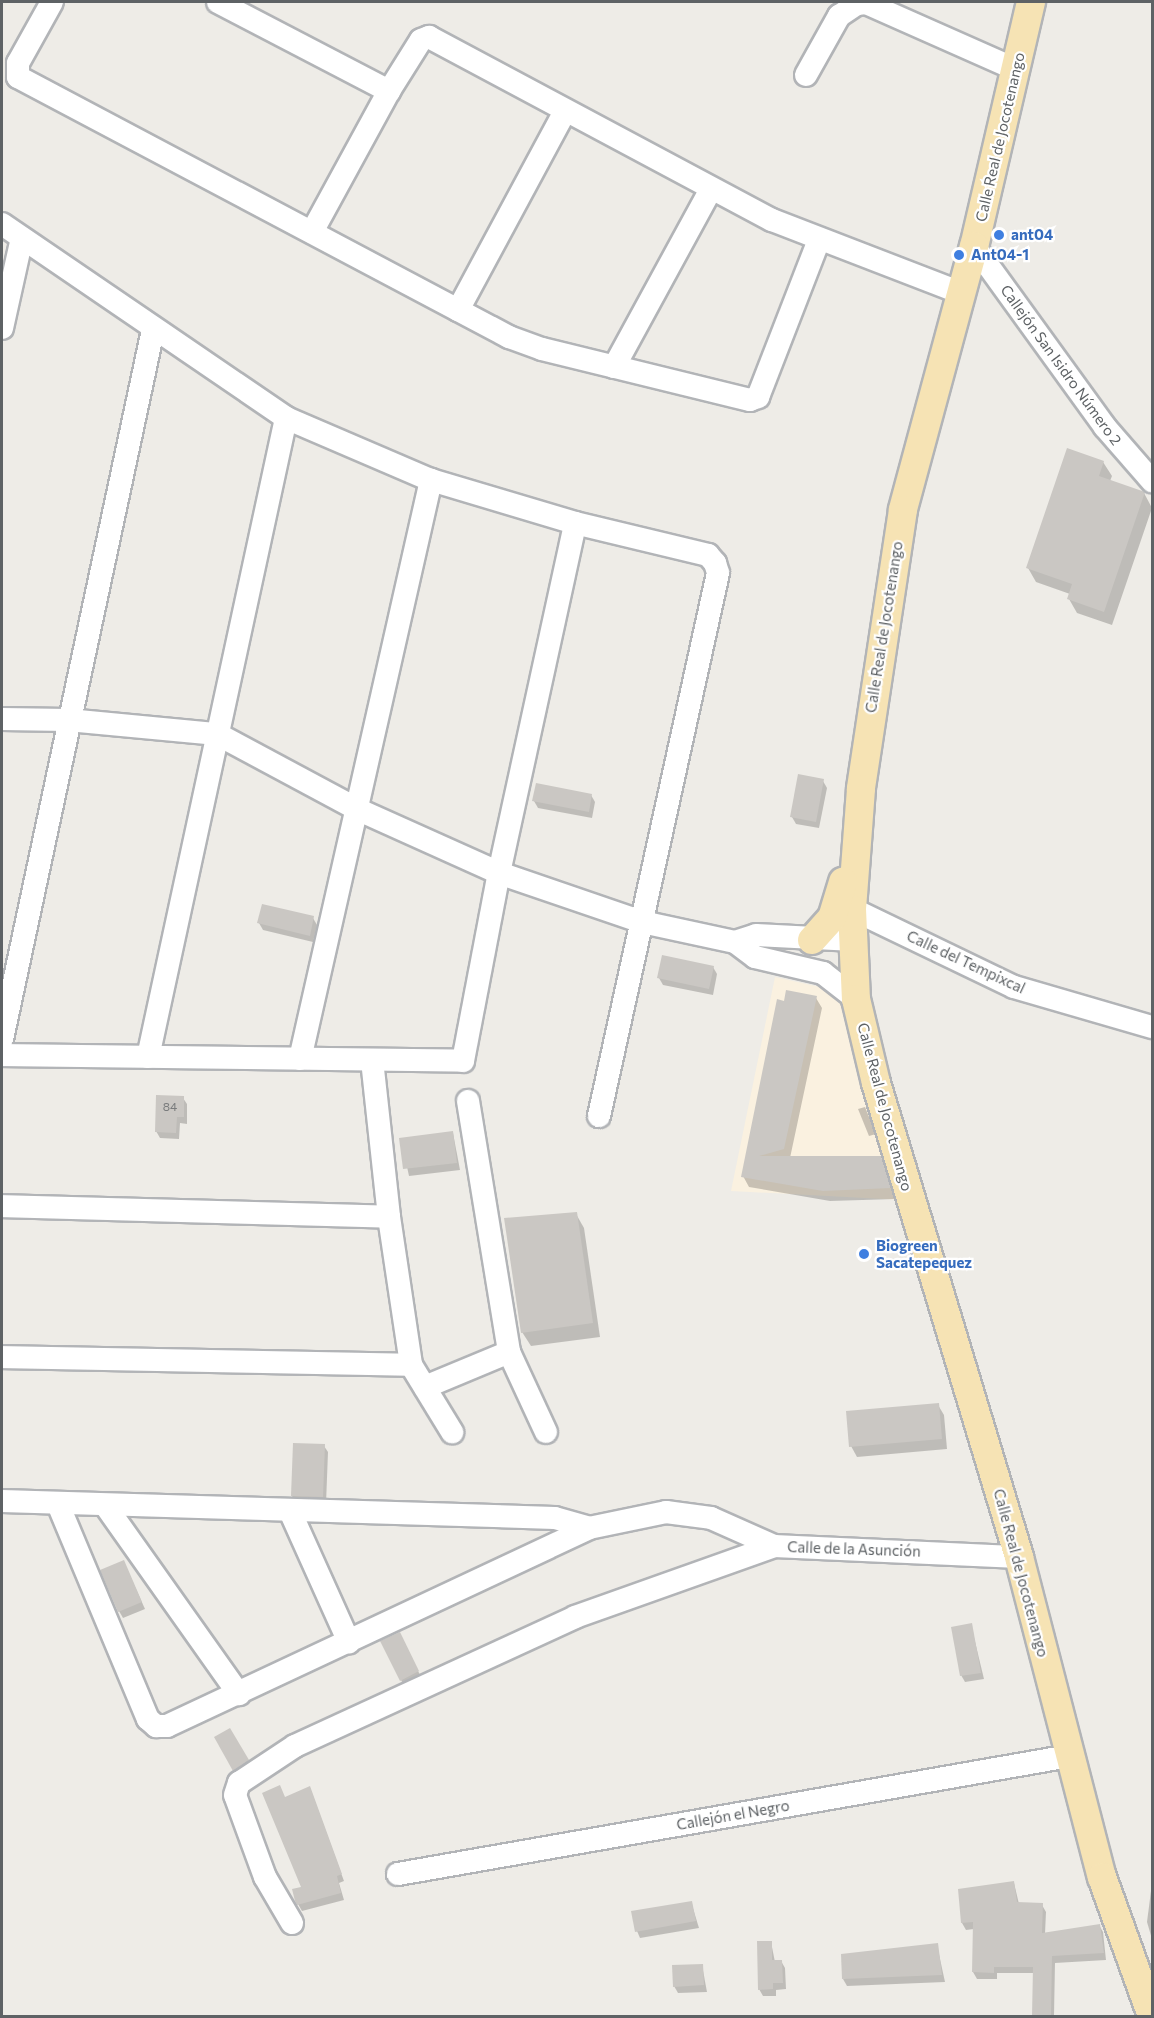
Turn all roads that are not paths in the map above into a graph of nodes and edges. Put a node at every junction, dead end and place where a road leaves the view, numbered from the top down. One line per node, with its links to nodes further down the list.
1 (52, 2): 10 (street)
2 (218, 2): 6 (street)
3 (1031, 2): 4 (main road, Calle Real de Jocotenango)
4 (1015, 69): 5 (street); 13 (main road, Calle Real de Jocotenango)
5 (806, 75)
6 (389, 91): 7 (street); 10 (street)
7 (565, 111): 8 (street); 15 (street)
8 (711, 189): 12 (street); 18 (street)
9 (2, 224): 11 (street)
10 (312, 232): 15 (street)
11 (21, 238): 16 (street); 17 (street)
12 (819, 240): 14 (street); 18 (street)
13 (975, 246): 14 (main road, Calle Real de Jocotenango); 21 (street, Callejón San Isidro Número 2)
14 (961, 293): 26 (main road, Calle Real de Jocotenango)
15 (458, 309): 18 (street)
16 (2, 328)
17 (153, 330): 19 (street); 24 (street)
18 (614, 367)
19 (286, 418): 20 (street); 25 (street)
20 (431, 480): 22 (street); 27 (street)
21 (1152, 481)
22 (575, 523): 28 (street); 30 (street)
23 (2, 719): 24 (street)
24 (68, 720): 25 (street); 38 (street)
25 (217, 734): 27 (street); 40 (street)
26 (861, 789): 29 (main road, Calle Real de Jocotenango); 32 (main road)
27 (358, 810): 28 (street); 41 (street)
28 (499, 873): 30 (street); 42 (street)
29 (852, 909): 33 (main road, Calle Real de Jocotenango); 37 (street, Calle del Tempixcal)
30 (642, 922): 34 (street); 44 (street)
31 (783, 937): 32 (street); 34 (street); 35 (street)
32 (812, 940): 33 (street)
33 (854, 940): 36 (main road, Calle Real de Jocotenango)
34 (735, 942): 35 (street)
35 (780, 963): 36 (street)
36 (856, 999): 59 (main road, Calle Real de Jocotenango)
37 (1152, 1028)
38 (2, 1040)
39 (2, 1054): 40 (street)
40 (148, 1057): 41 (street)
41 (300, 1059): 42 (street)
42 (372, 1060): 46 (street)
43 (468, 1101): 47 (street)
44 (598, 1116)
45 (2, 1206): 46 (street)
46 (389, 1217): 49 (street)
47 (509, 1352): 50 (street); 52 (street)
48 (2, 1357): 49 (street)
49 (411, 1365): 50 (street)
50 (425, 1387): 51 (street)
51 (452, 1432)
52 (546, 1432)
53 (2, 1501): 54 (street)
54 (58, 1504): 55 (street); 61 (street)
55 (105, 1505): 56 (street); 61 (street)
56 (290, 1511): 57 (street); 60 (street)
57 (589, 1528): 58 (street, Calle de la Asunción); 60 (street)
58 (774, 1546): 59 (street, Calle de la Asunción); 64 (street)
59 (1019, 1557): 62 (main road, Calle Real de Jocotenango)
60 (349, 1642): 61 (street)
61 (239, 1694)
62 (1069, 1755): 63 (street, Callejón el Negro); 65 (main road, Calle Real de Jocotenango)
63 (398, 1874)
64 (292, 1923)
65 (1151, 2005)

